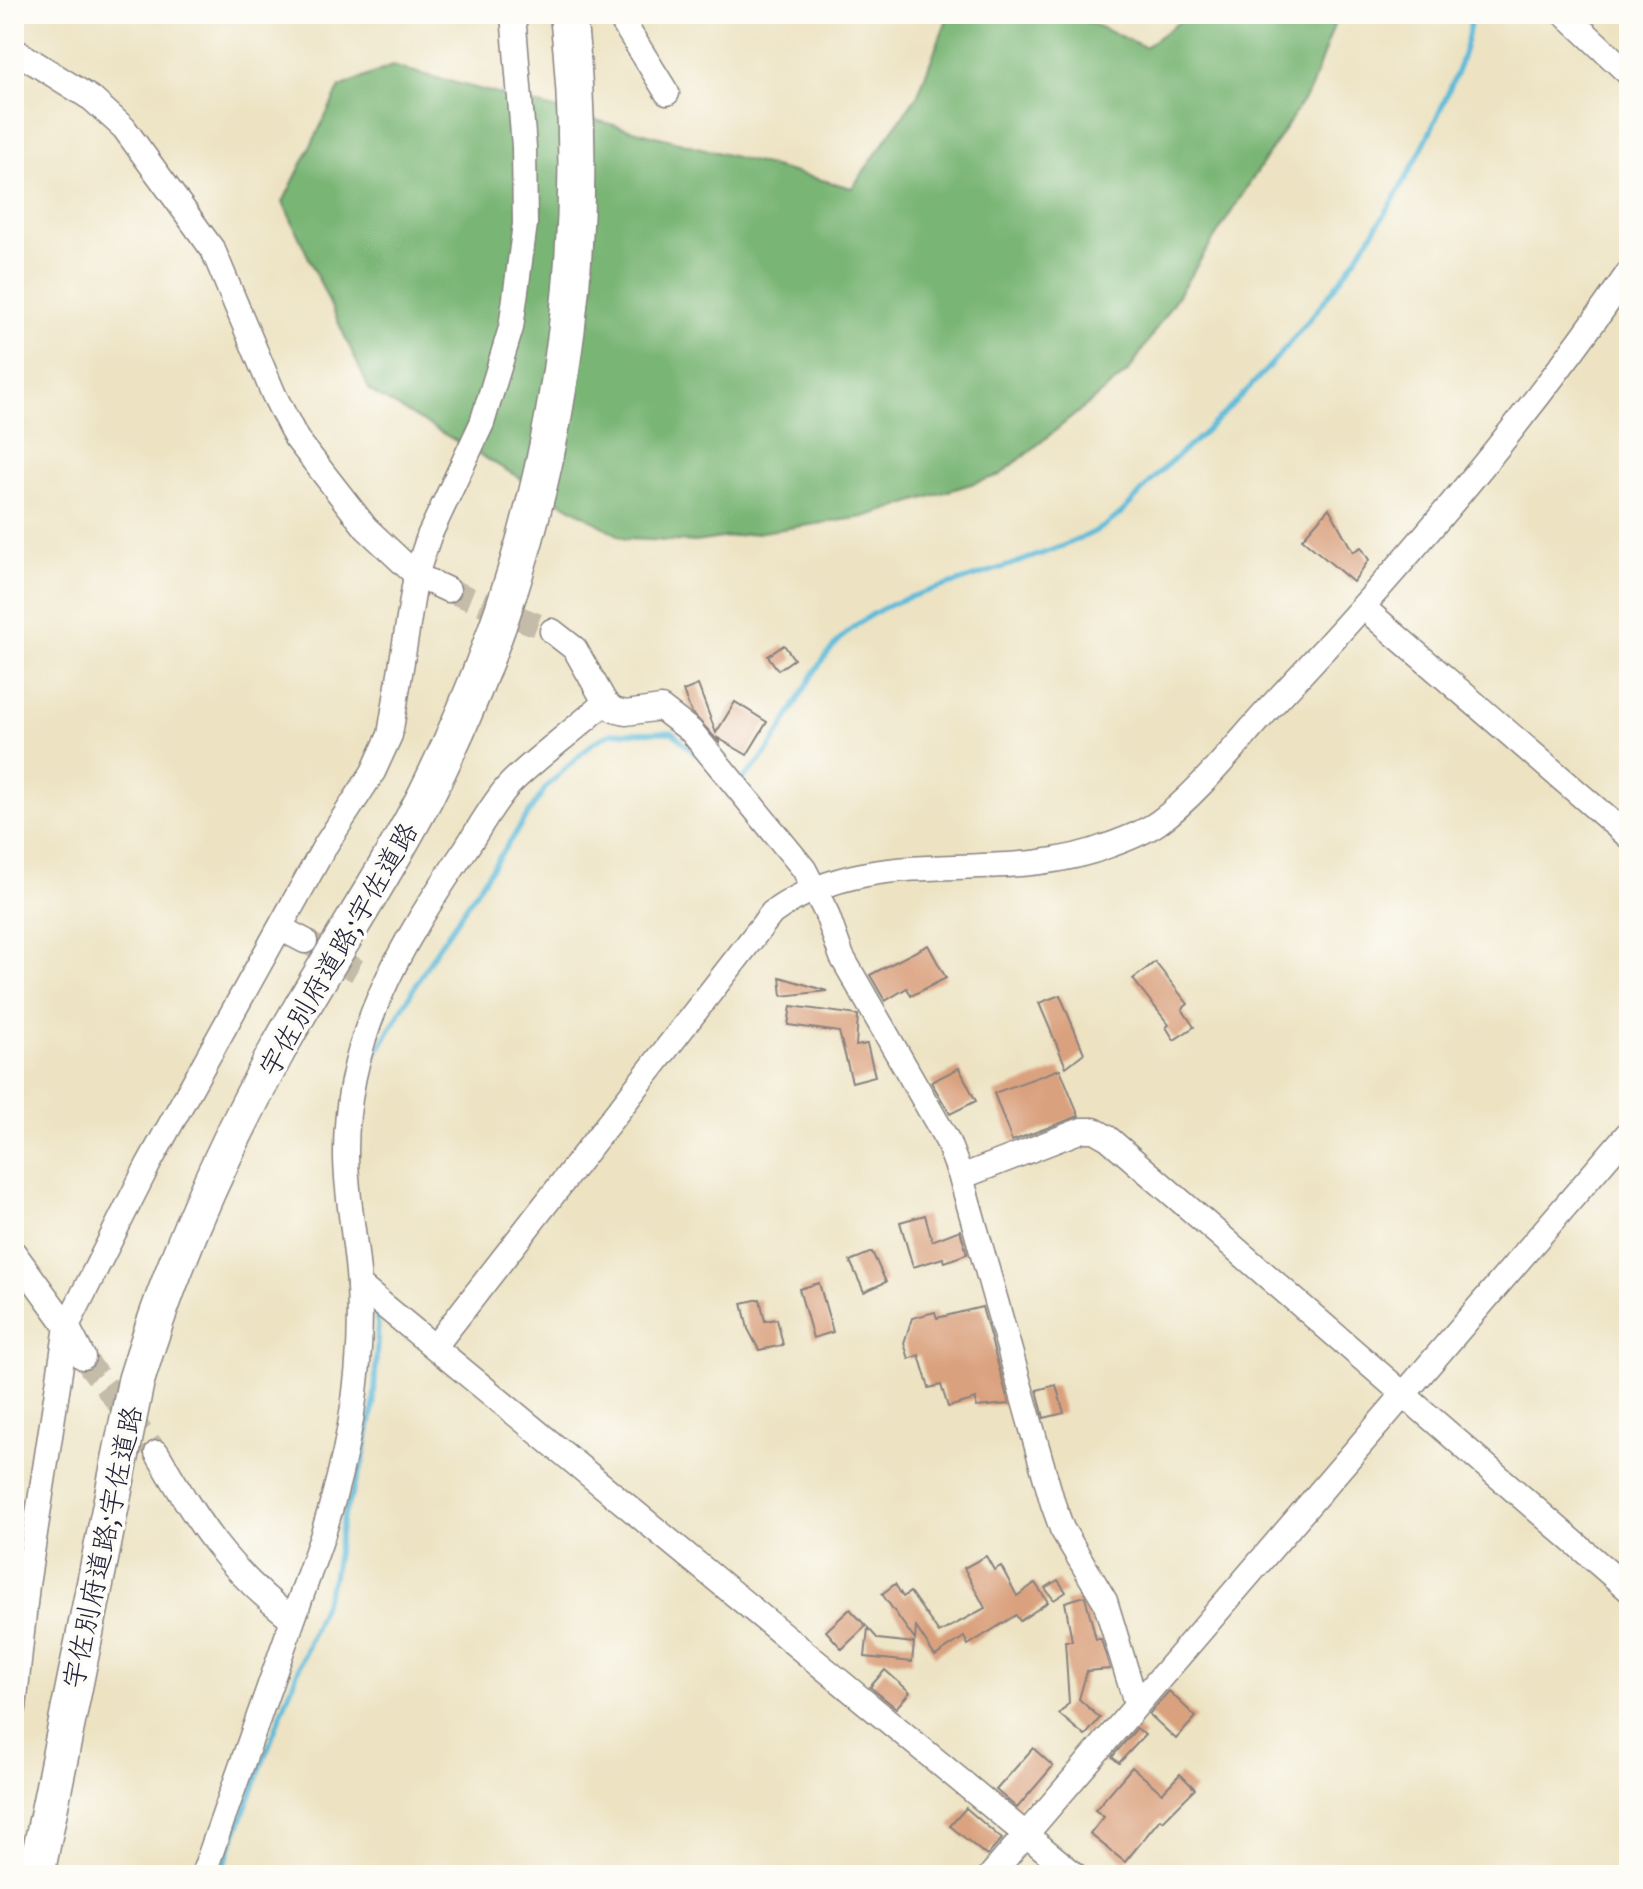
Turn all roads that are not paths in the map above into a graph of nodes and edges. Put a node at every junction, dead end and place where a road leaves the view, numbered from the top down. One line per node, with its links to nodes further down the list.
1 (513, 14): 11 (street)
2 (560, 14): 8 (highway)
3 (568, 14): 8 (highway, 宇佐別府道路;宇佐道路)
4 (618, 14): 9 (street)
5 (1565, 14): 7 (street)
6 (14, 50): 11 (street)
7 (1629, 74)
8 (576, 90): 34 (highway, 宇佐別府道路;宇佐道路)
9 (667, 93)
10 (1629, 272): 13 (street)
11 (416, 575): 12 (street); 18 (street)
12 (448, 590)
13 (1363, 607): 16 (street); 17 (street)
14 (552, 631): 15 (street)
15 (605, 702): 17 (street); 23 (street)
16 (1629, 837)
17 (816, 888): 21 (street); 25 (street)
18 (280, 928): 19 (street); 24 (street)
19 (305, 941)
20 (1629, 1132): 27 (street)
21 (961, 1177): 27 (street); 31 (street)
22 (14, 1253): 24 (street)
23 (359, 1285): 25 (street); 30 (street)
24 (67, 1326): 26 (street); 32 (street)
25 (436, 1345): 33 (street)
26 (83, 1357)
27 (1401, 1394): 29 (street); 31 (street)
28 (157, 1453): 30 (street)
29 (1629, 1590)
30 (292, 1619): 35 (street)
31 (1136, 1703): 33 (street)
32 (14, 1708)
33 (1026, 1833): 36 (street); 37 (street)
34 (36, 1875)
35 (203, 1875)
36 (991, 1875)
37 (1075, 1875)

